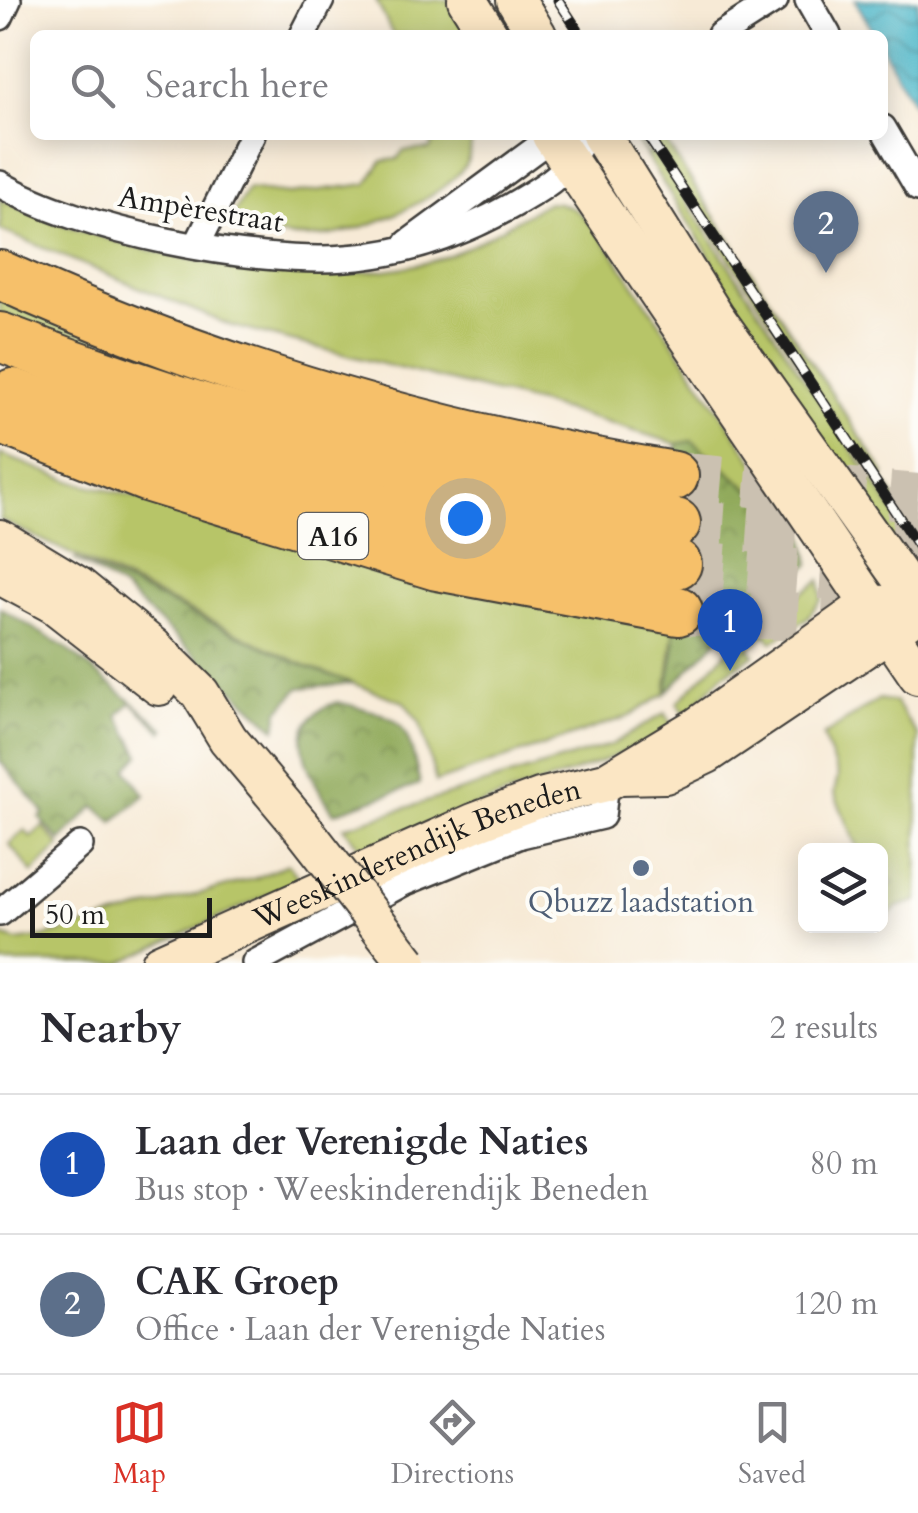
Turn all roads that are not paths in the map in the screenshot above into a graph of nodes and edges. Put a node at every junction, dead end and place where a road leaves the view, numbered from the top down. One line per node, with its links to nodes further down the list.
1 (8, 0): 7 (street)
2 (321, 0): 8 (street)
3 (467, 0): 9 (main road)
4 (516, 0): 10 (main road)
5 (775, 0): 11 (street)
6 (808, 0): 12 (street)
7 (0, 17)
8 (306, 30)
9 (486, 30)
10 (534, 30)
11 (728, 30)
12 (825, 30)
13 (888, 137): 18 (street)
14 (249, 140): 19 (street)
15 (604, 140): 29 (main road)
16 (562, 142): 20 (street, Ampèrestraat); 20 (street, Ampèrestraat); 29 (main road)
17 (0, 184): 19 (street, Ampèrestraat)
18 (918, 188)
19 (197, 244): 20 (street, Ampèrestraat)
20 (400, 249)
21 (0, 274): 25 (highway)
22 (0, 336): 23 (highway, A16)
23 (0, 388)
24 (0, 419): 28 (highway, A16)
25 (674, 476)
26 (0, 539): 31 (main road)
27 (0, 575): 31 (main road)
28 (678, 611)
29 (903, 612): 30 (main road); 32 (main road, Weeskinderendijk Beneden)
30 (918, 675)
31 (228, 739): 37 (main road, bridge)
32 (610, 791): 35 (main road, Weeskinderendijk Beneden); 36 (street)
33 (80, 845): 34 (street)
34 (0, 914)
35 (160, 963)
36 (255, 963)
37 (408, 963)

